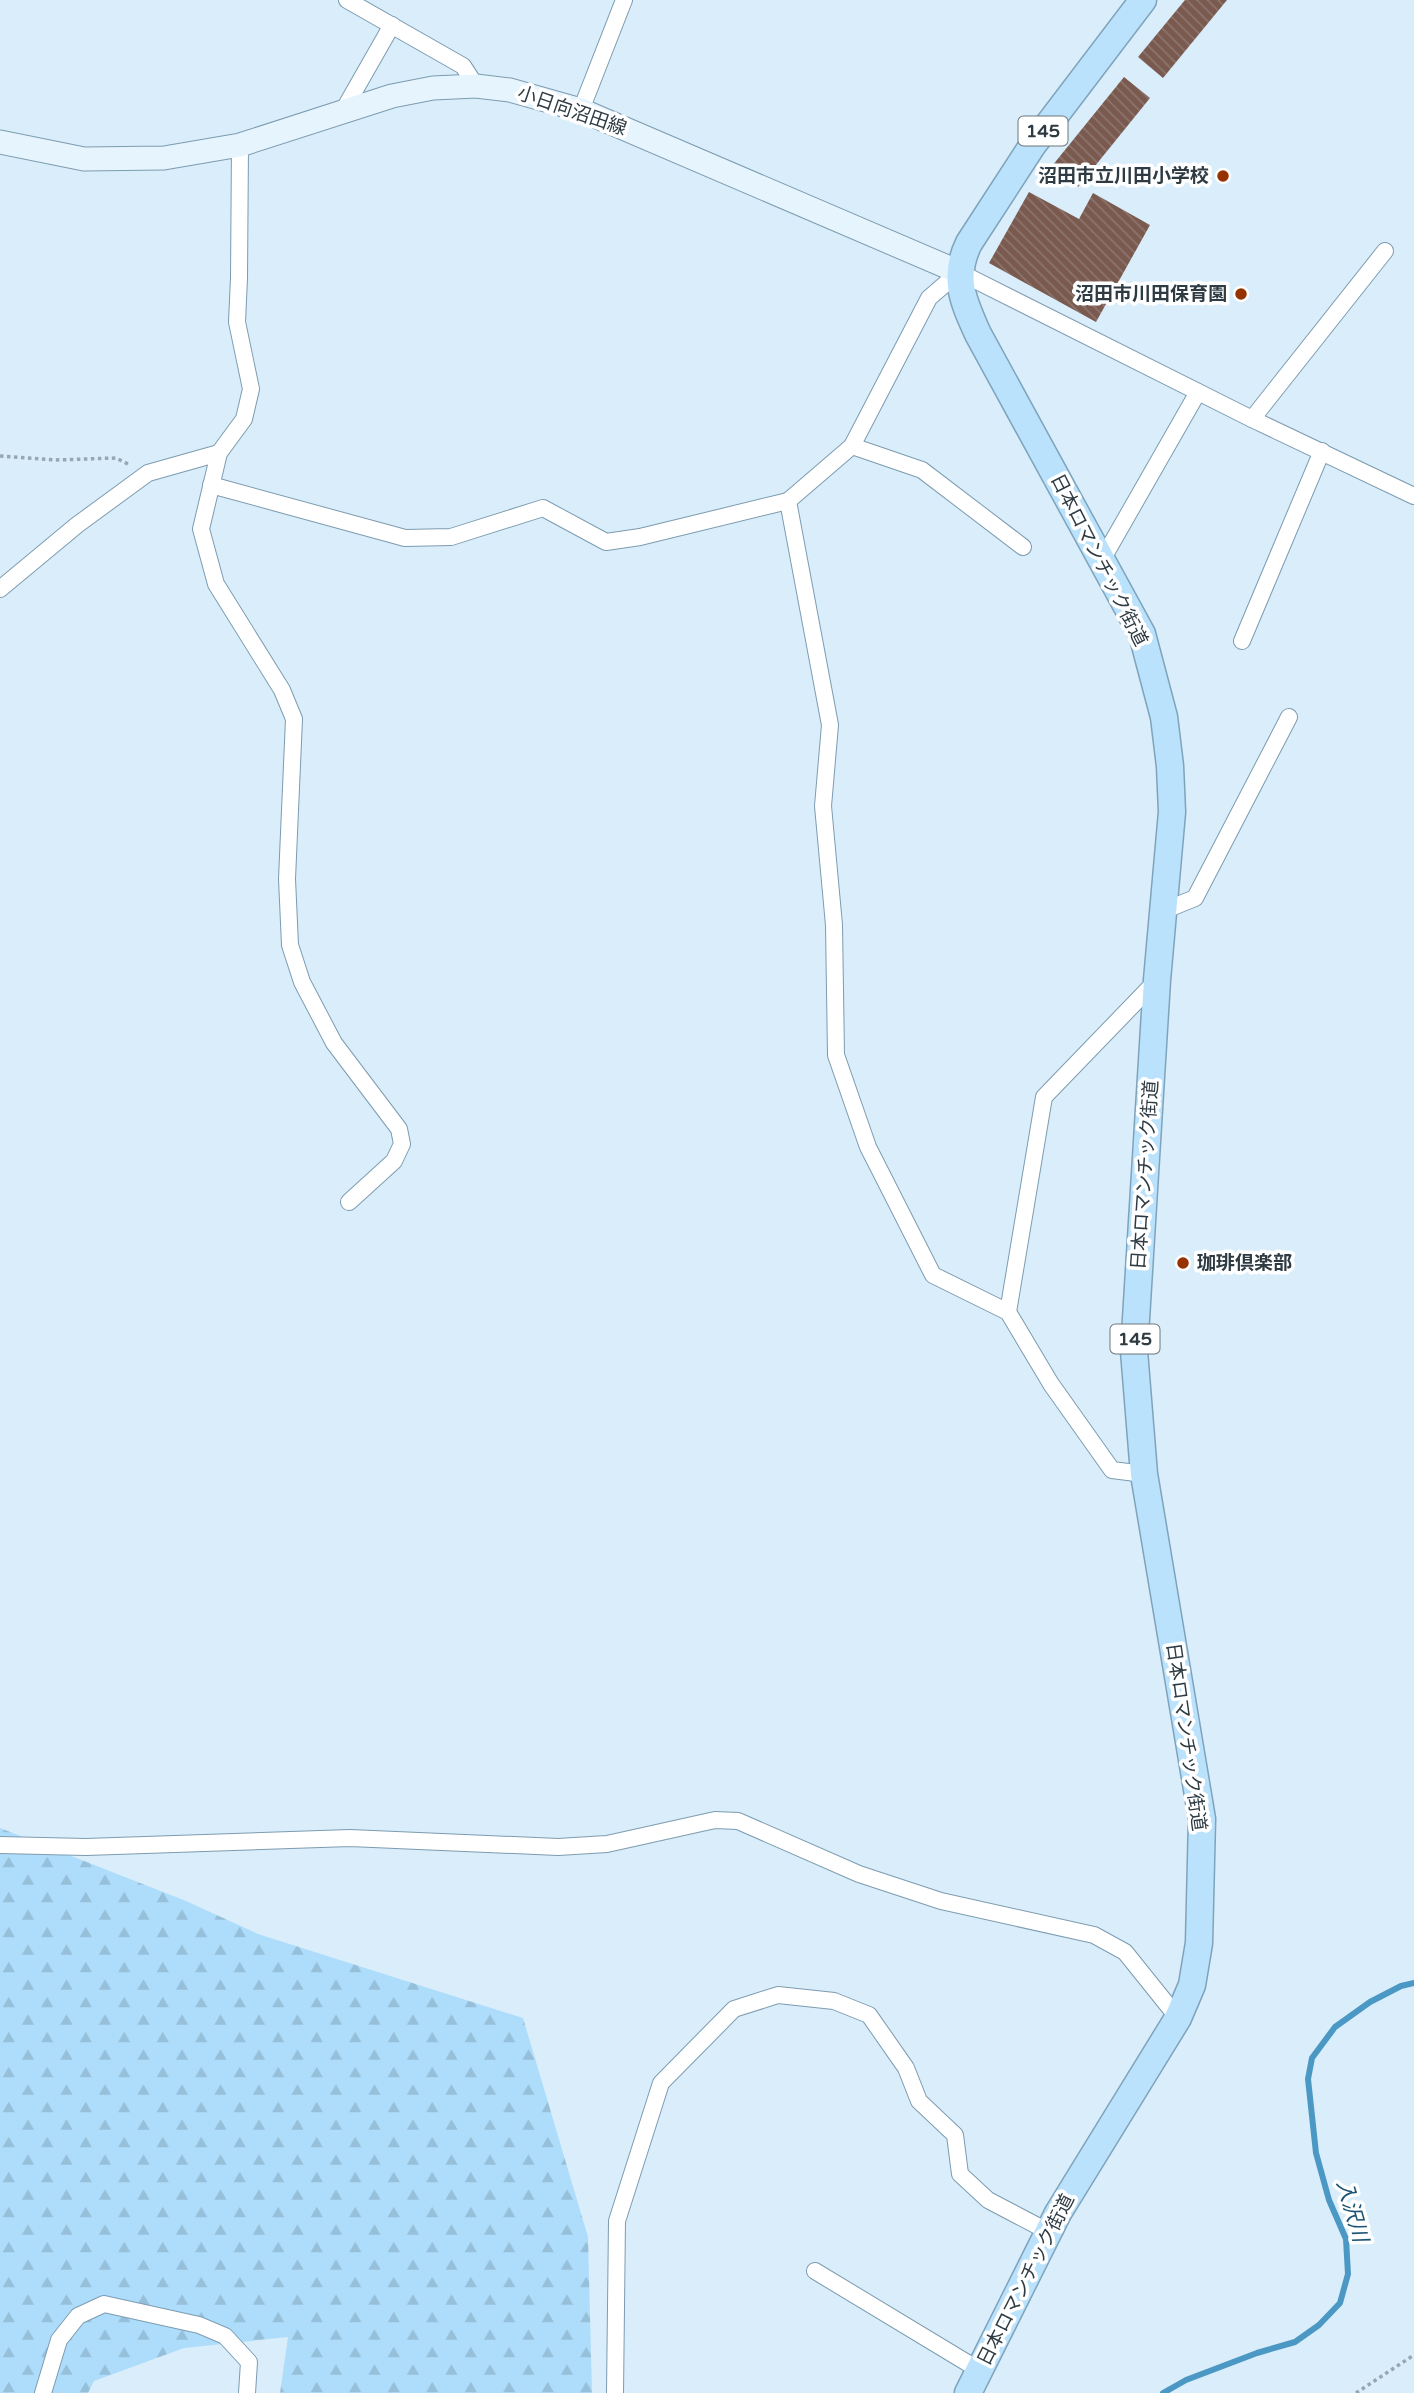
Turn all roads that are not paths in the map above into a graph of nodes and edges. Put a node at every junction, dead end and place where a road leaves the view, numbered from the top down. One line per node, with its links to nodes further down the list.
1 (347, 0): 4 (street)
2 (624, 0): 6 (street)
3 (1143, 0): 11 (highway, 145)
4 (391, 25): 5 (street); 7 (street)
5 (476, 86): 6 (main road, 小日向沼田線); 7 (main road, 小日向沼田線)
6 (581, 110): 11 (main road, 小日向沼田線)
7 (344, 111): 9 (main road, 小日向沼田線)
8 (0, 142): 9 (main road, 小日向沼田線)
9 (240, 145): 16 (street)
10 (1385, 251): 13 (street)
11 (959, 272): 12 (street); 14 (street); 21 (highway, 日本ロマンチック街道 / 145)
12 (1198, 392): 13 (street); 21 (street)
13 (1252, 419): 15 (street)
14 (852, 446): 19 (street); 20 (street)
15 (1322, 451): 18 (street); 23 (street)
16 (219, 453): 17 (street); 22 (street)
17 (211, 485): 19 (street); 27 (street)
18 (1414, 496)
19 (788, 501): 28 (street)
20 (1023, 547)
21 (1102, 560): 25 (highway, 日本ロマンチック街道 / 145)
22 (0, 589)
23 (1241, 641)
24 (1289, 717): 25 (street)
25 (1163, 911): 26 (highway, 日本ロマンチック街道 / 145)
26 (1157, 980): 28 (street); 29 (highway, 日本ロマンチック街道 / 145)
27 (349, 1202)
28 (1008, 1312): 29 (street)
29 (1144, 1474): 31 (highway, 日本ロマンチック街道 / 145)
30 (0, 1845): 31 (street)
31 (1178, 2018): 32 (highway, 日本ロマンチック街道 / 145)
32 (1049, 2232): 34 (highway, 日本ロマンチック街道 / 145); 37 (street)
33 (815, 2271): 34 (street)
34 (974, 2381)
35 (43, 2393): 36 (street)
36 (247, 2393)
37 (615, 2393)

